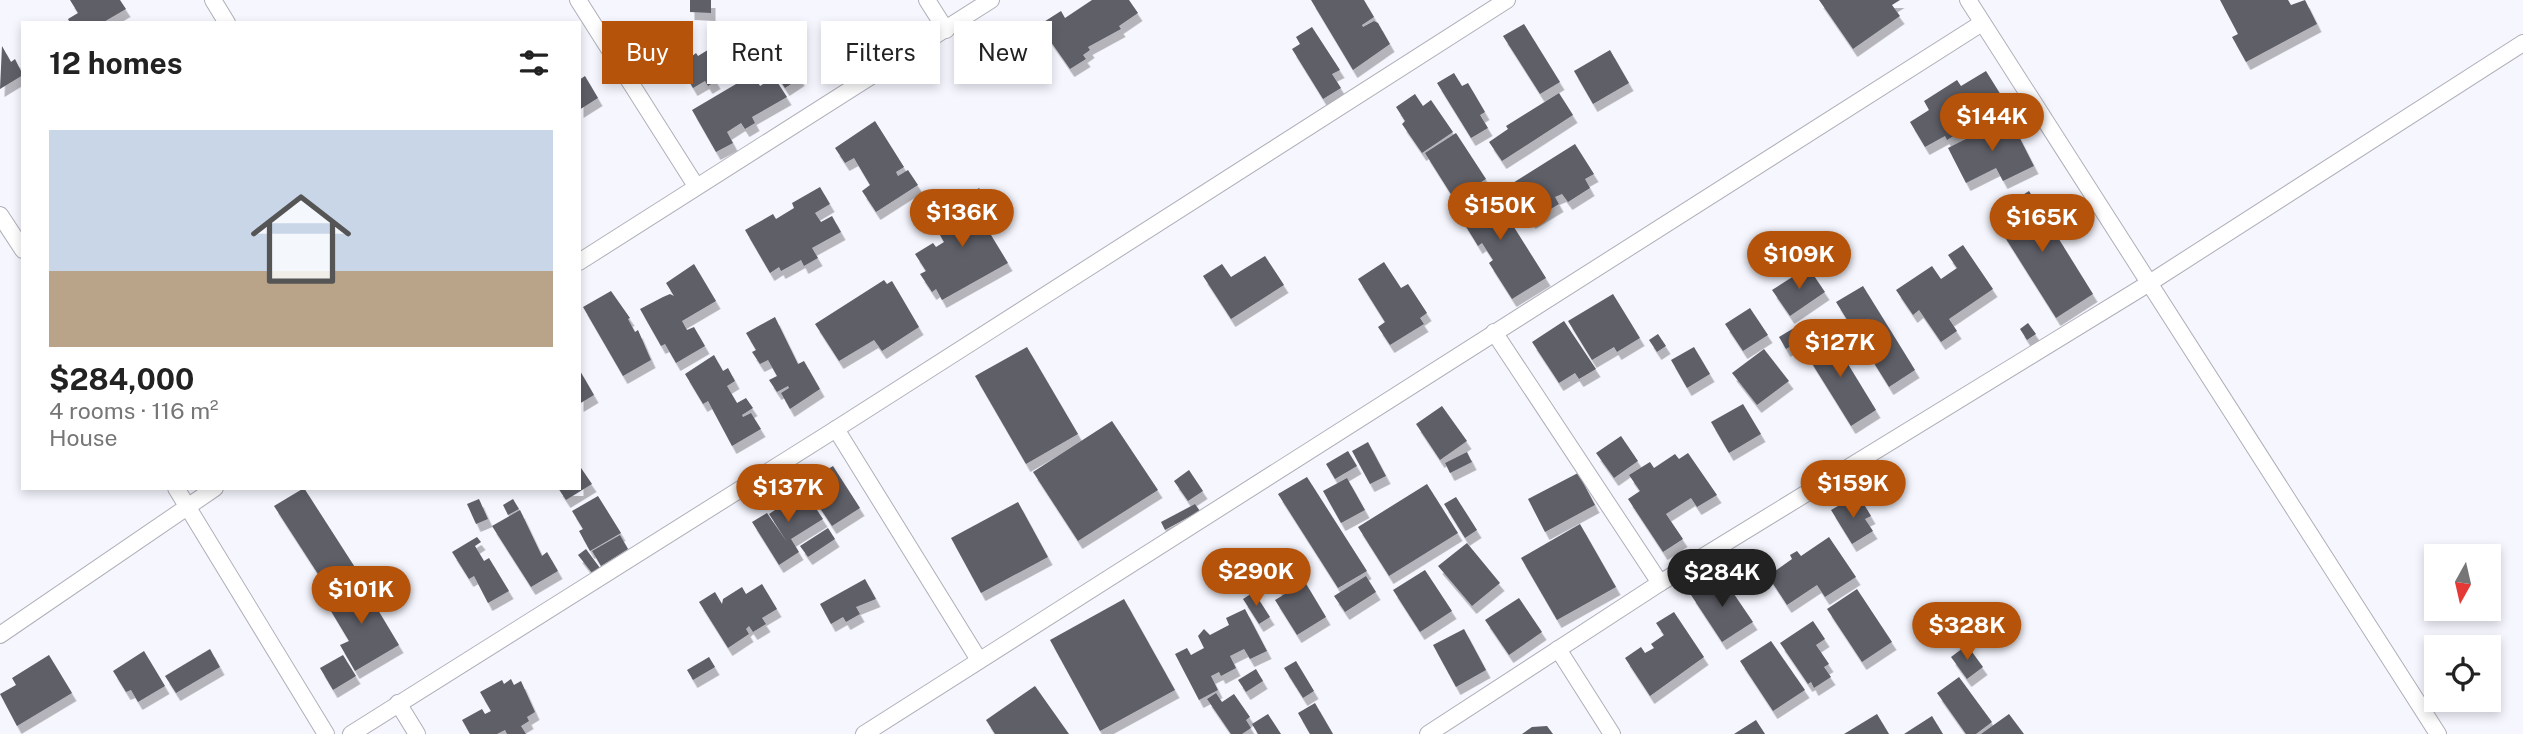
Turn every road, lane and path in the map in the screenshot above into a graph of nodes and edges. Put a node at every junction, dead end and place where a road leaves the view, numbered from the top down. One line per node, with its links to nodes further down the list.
1 (213, 0): 7 (street)
2 (578, 0): 11 (street)
3 (927, 0): 9 (street)
4 (992, 0): 9 (street)
5 (1507, 0): 17 (street)
6 (1968, 0): 8 (street)
7 (226, 21)
8 (1982, 23): 15 (street); 16 (street)
9 (946, 30): 11 (street)
10 (2523, 43): 15 (street)
11 (696, 186): 14 (street)
12 (0, 215): 13 (street)
13 (21, 247)
14 (581, 261)
15 (2151, 282): 21 (street); 32 (street)
16 (1494, 332): 21 (street); 24 (street)
17 (836, 429): 24 (street); 25 (street)
18 (177, 490): 20 (street)
19 (212, 490): 20 (street)
20 (187, 506): 22 (street); 26 (street)
21 (1660, 583): 23 (street)
22 (0, 635)
23 (1558, 649): 30 (street); 31 (street)
24 (979, 660): 29 (street)
25 (398, 703): 27 (street); 28 (street)
26 (326, 734)
27 (351, 734)
28 (417, 734)
29 (864, 734)
30 (1428, 734)
31 (1612, 734)
32 (2438, 734)

